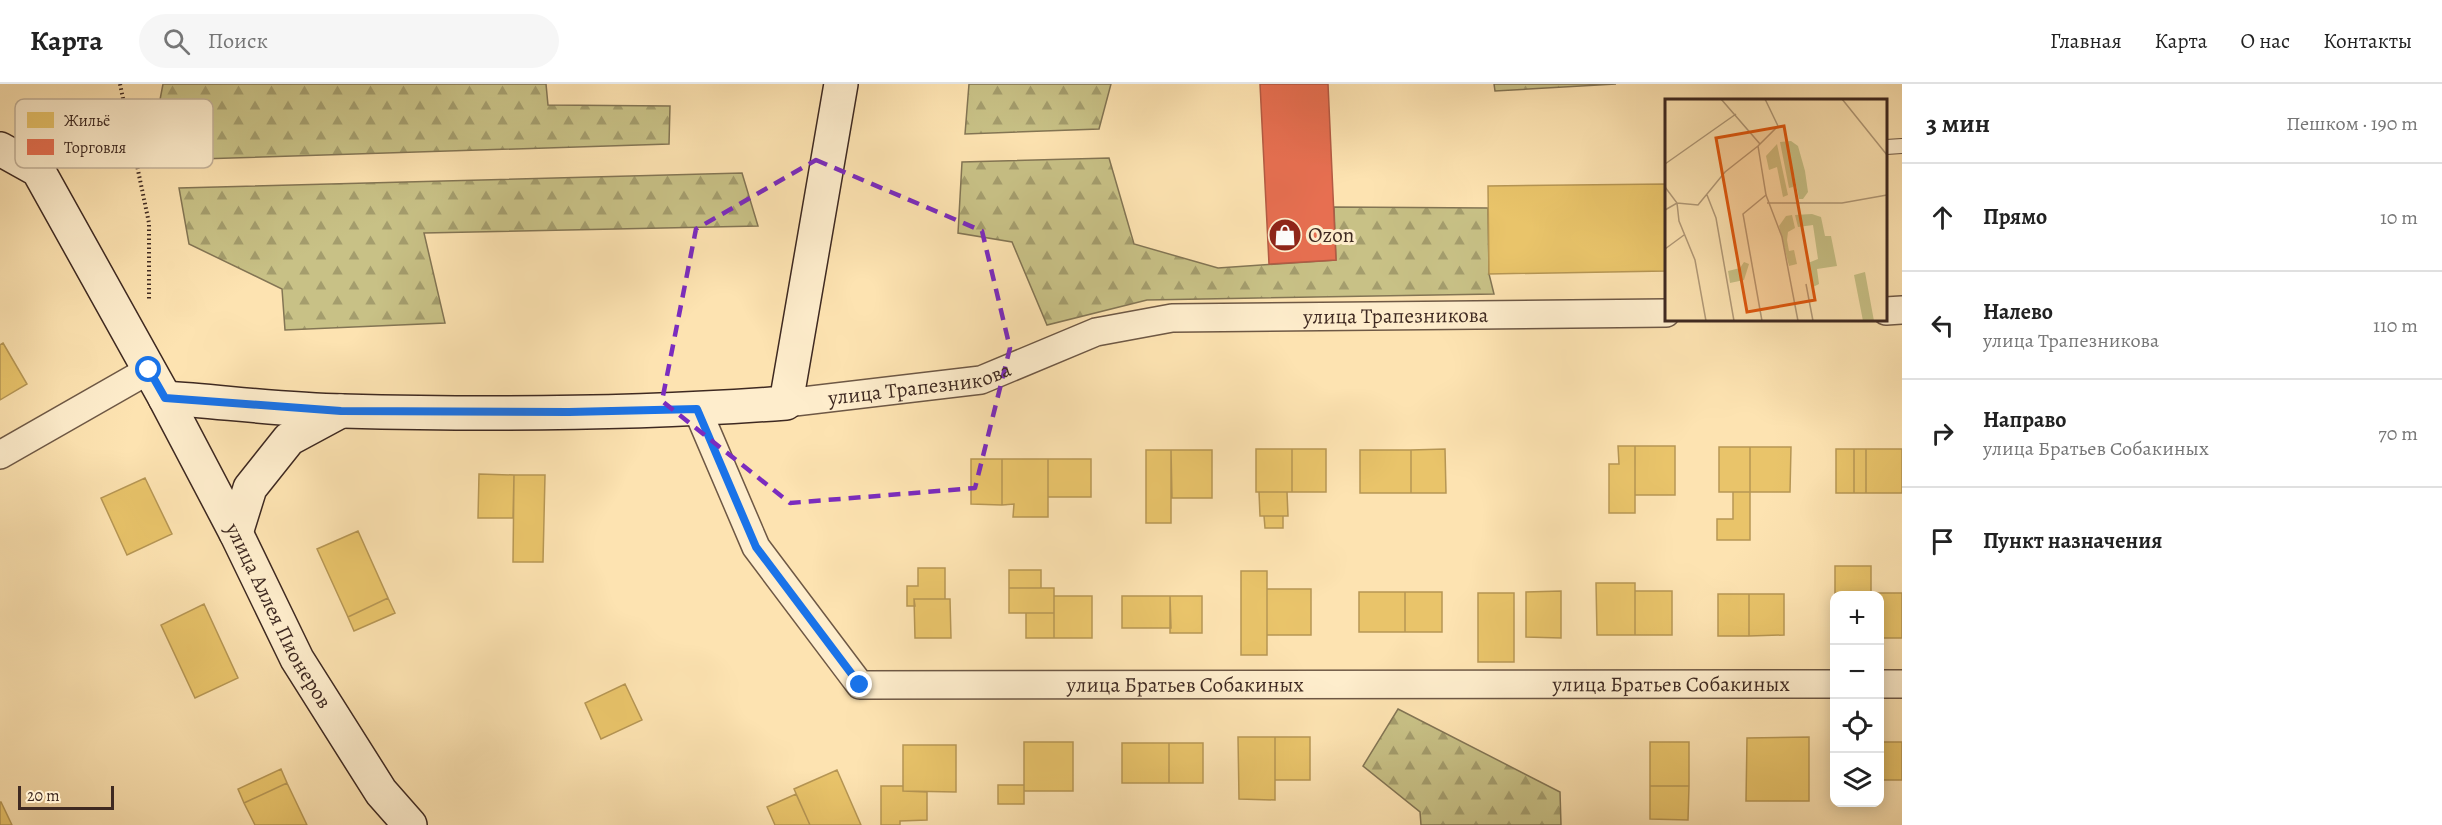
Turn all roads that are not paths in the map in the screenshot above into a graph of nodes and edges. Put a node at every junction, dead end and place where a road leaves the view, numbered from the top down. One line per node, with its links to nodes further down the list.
1 (841, 84): 12 (street)
2 (1902, 146): 3 (lane)
3 (1887, 147)
4 (0, 148): 5 (street, улица Аллея Пионеров)
5 (15, 157)
6 (33, 168): 10 (street, улица Аллея Пионеров)
7 (1902, 310): 8 (street)
8 (1887, 311)
9 (1665, 313): 12 (street, улица Трапезникова)
10 (149, 370): 11 (street, улица Аллея Пионеров); 15 (street)
11 (165, 398): 14 (street, улица Трапезникова); 16 (street, улица Аллея Пионеров)
12 (786, 403): 13 (street, улица Трапезникова)
13 (697, 409): 14 (street, улица Трапезникова); 17 (street, улица Братьев Собакиных)
14 (341, 411): 16 (street)
15 (0, 455)
16 (236, 533): 20 (street, улица Аллея Пионеров)
17 (1830, 684)
18 (1884, 684): 19 (street)
19 (1902, 684)
20 (410, 825)

